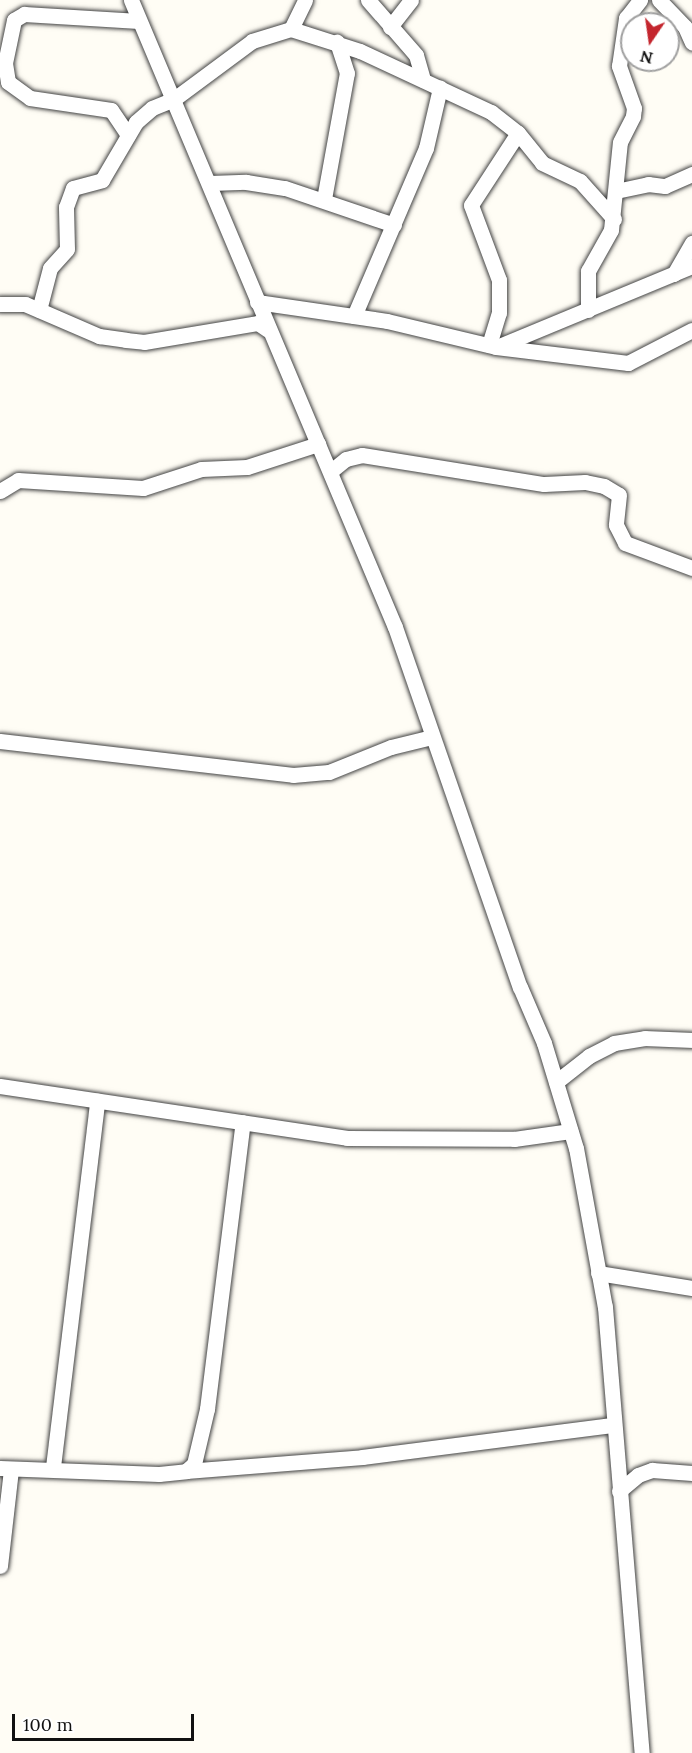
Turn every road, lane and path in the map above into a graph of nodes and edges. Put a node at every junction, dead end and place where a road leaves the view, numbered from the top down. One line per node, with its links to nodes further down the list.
1 (131, 0): 7 (street)
2 (305, 0): 9 (street)
3 (368, 0): 8 (street)
4 (411, 0): 8 (street)
5 (640, 0): 19 (street)
6 (659, 0): 11 (street)
7 (139, 21): 14 (street); 16 (street)
8 (390, 27): 12 (street)
9 (291, 29): 10 (street); 14 (street)
10 (336, 42): 12 (street); 20 (street)
11 (692, 43)
12 (423, 80): 13 (street)
13 (441, 88): 15 (street); 22 (street)
14 (174, 99): 16 (street); 18 (street)
15 (518, 133): 21 (street); 33 (street)
16 (128, 135): 28 (street)
17 (692, 174): 19 (street)
18 (210, 183): 20 (street); 26 (street)
19 (616, 190): 21 (street)
20 (324, 199): 22 (street)
21 (614, 219): 29 (street)
22 (394, 225): 30 (street)
23 (692, 243): 25 (street)
24 (692, 266): 25 (street)
25 (674, 275): 29 (street)
26 (256, 302): 30 (street); 31 (street)
27 (0, 304): 28 (street)
28 (39, 310): 31 (street)
29 (588, 310): 33 (street)
30 (354, 316): 33 (street)
31 (268, 330): 34 (street)
32 (692, 330): 33 (street)
33 (492, 346)
34 (318, 444): 35 (street); 36 (street)
35 (331, 471): 37 (street); 38 (street)
36 (0, 491)
37 (692, 568)
38 (432, 737): 39 (street); 41 (street)
39 (0, 741)
40 (692, 1040): 41 (street)
41 (556, 1082): 45 (street)
42 (0, 1086): 43 (street)
43 (98, 1101): 44 (street); 49 (street)
44 (243, 1122): 45 (street); 51 (street)
45 (570, 1131): 46 (street)
46 (598, 1273): 47 (street); 48 (street)
47 (692, 1288)
48 (612, 1425): 51 (street); 53 (street)
49 (53, 1467): 50 (street); 51 (street)
50 (6, 1469): 54 (street)
51 (186, 1471)
52 (692, 1473): 53 (street)
53 (620, 1491): 55 (street)
54 (0, 1566)
55 (642, 1753)

